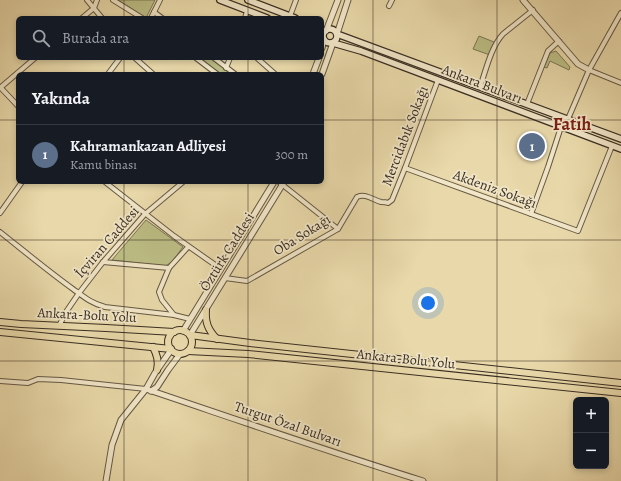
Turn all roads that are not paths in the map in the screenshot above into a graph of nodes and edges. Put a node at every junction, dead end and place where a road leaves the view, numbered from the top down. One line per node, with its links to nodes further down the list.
1 (87, 0): 13 (street)
2 (97, 0): 13 (street)
3 (113, 0): 20 (street)
4 (160, 0): 16 (street)
5 (220, 0): 15 (main road)
6 (250, 0): 25 (main road)
7 (296, 0): 26 (street)
8 (338, 0): 27 (street)
9 (348, 0): 28 (street)
10 (392, 0): 12 (street)
11 (524, 0): 14 (street)
12 (389, 6)
13 (94, 8): 18 (street); 19 (street)
14 (533, 10): 30 (street); 53 (street)
15 (247, 11): 23 (street); 24 (main road)
16 (154, 12): 21 (street); 22 (street)
17 (621, 13): 41 (street)
18 (84, 16)
19 (100, 16)
20 (139, 16)
21 (151, 16)
22 (159, 16)
23 (246, 16)
24 (261, 16)
25 (290, 16)
26 (292, 16)
27 (324, 30): 28 (main road, Ankara Bulvarı)
28 (337, 34): 31 (main road); 53 (main road, Ankara Bulvarı)
29 (324, 40): 31 (main road, Ankara Bulvarı)
30 (559, 41): 41 (street); 56 (street)
31 (333, 43): 49 (street); 51 (main road, Ankara Bulvarı)
32 (34, 60): 42 (street)
33 (118, 60): 43 (street)
34 (138, 60): 44 (street)
35 (199, 60): 45 (street)
36 (216, 60): 40 (street)
37 (229, 60): 40 (street)
38 (259, 60): 47 (street)
39 (318, 60): 48 (street)
40 (226, 68): 46 (street)
41 (589, 70): 52 (street); 57 (street)
42 (19, 72)
43 (110, 72)
44 (151, 72)
45 (214, 72)
46 (232, 72)
47 (273, 72)
48 (314, 72)
49 (323, 72)
50 (16, 75): 54 (street)
51 (438, 80): 58 (main road, Ankara Bulvarı); 62 (street, Mercidabık Sokağı)
52 (621, 83)
53 (480, 87): 56 (main road, Ankara Bulvarı)
54 (0, 88): 55 (street)
55 (16, 104)
56 (527, 104): 57 (main road, Ankara Bulvarı)
57 (568, 119): 59 (main road, Ankara Bulvarı)
58 (561, 127): 60 (main road, Ankara Bulvarı); 72 (street)
59 (621, 139)
60 (612, 146): 61 (main road, Ankara Bulvarı); 72 (street, Akdeniz Sokağı)
61 (621, 149)
62 (405, 168): 69 (street, Mercidabık Sokağı); 72 (street, Akdeniz Sokağı)
63 (21, 184): 70 (street)
64 (108, 184): 71 (street)
65 (181, 184): 71 (street, İçviran Caddesi)
66 (273, 184): 78 (street, Öztürk Caddesi)
67 (281, 184): 79 (street, Öztürk Caddesi)
68 (283, 184): 73 (street)
69 (357, 197): 73 (street, Oba Sokağı)
70 (0, 213)
71 (145, 214): 75 (street); 76 (street, İçviran Caddesi)
72 (530, 214)
73 (338, 229): 79 (street, Oba Sokağı)
74 (0, 232): 80 (street)
75 (188, 247): 77 (street); 78 (street)
76 (103, 262): 77 (street); 80 (street, İçviran Caddesi)
77 (169, 268): 82 (street)
78 (221, 269): 83 (street, Öztürk Caddesi)
79 (225, 278): 81 (street, Öztürk Caddesi)
80 (79, 293): 82 (street); 85 (street, İçviran Caddesi)
81 (206, 310): 89 (street, Öztürk Caddesi); 90 (highway)
82 (174, 315): 83 (street)
83 (190, 319): 86 (street, Öztürk Caddesi)
84 (0, 322): 85 (highway, Ankara-Bolu Yolu)
85 (59, 326): 88 (highway, Ankara-Bolu Yolu)
86 (183, 331): 88 (highway); 89 (highway)
87 (0, 332): 91 (highway, Ankara-Bolu Yolu)
88 (174, 332): 92 (highway)
89 (190, 335): 90 (highway, Ankara-Bolu Yolu); 93 (highway)
90 (217, 339): 97 (highway, Ankara-Bolu Yolu)
91 (153, 347): 92 (highway, Ankara-Bolu Yolu); 95 (highway)
92 (171, 349): 94 (highway); 95 (street)
93 (188, 351): 94 (highway); 99 (highway, Ankara-Bolu Yolu)
94 (180, 354): 98 (street)
95 (157, 370): 98 (street)
96 (0, 381): 98 (street)
97 (621, 383)
98 (148, 390): 100 (street); 101 (street, Turgut Özal Bulvarı)
99 (621, 393)
100 (106, 481)
101 (423, 481)

